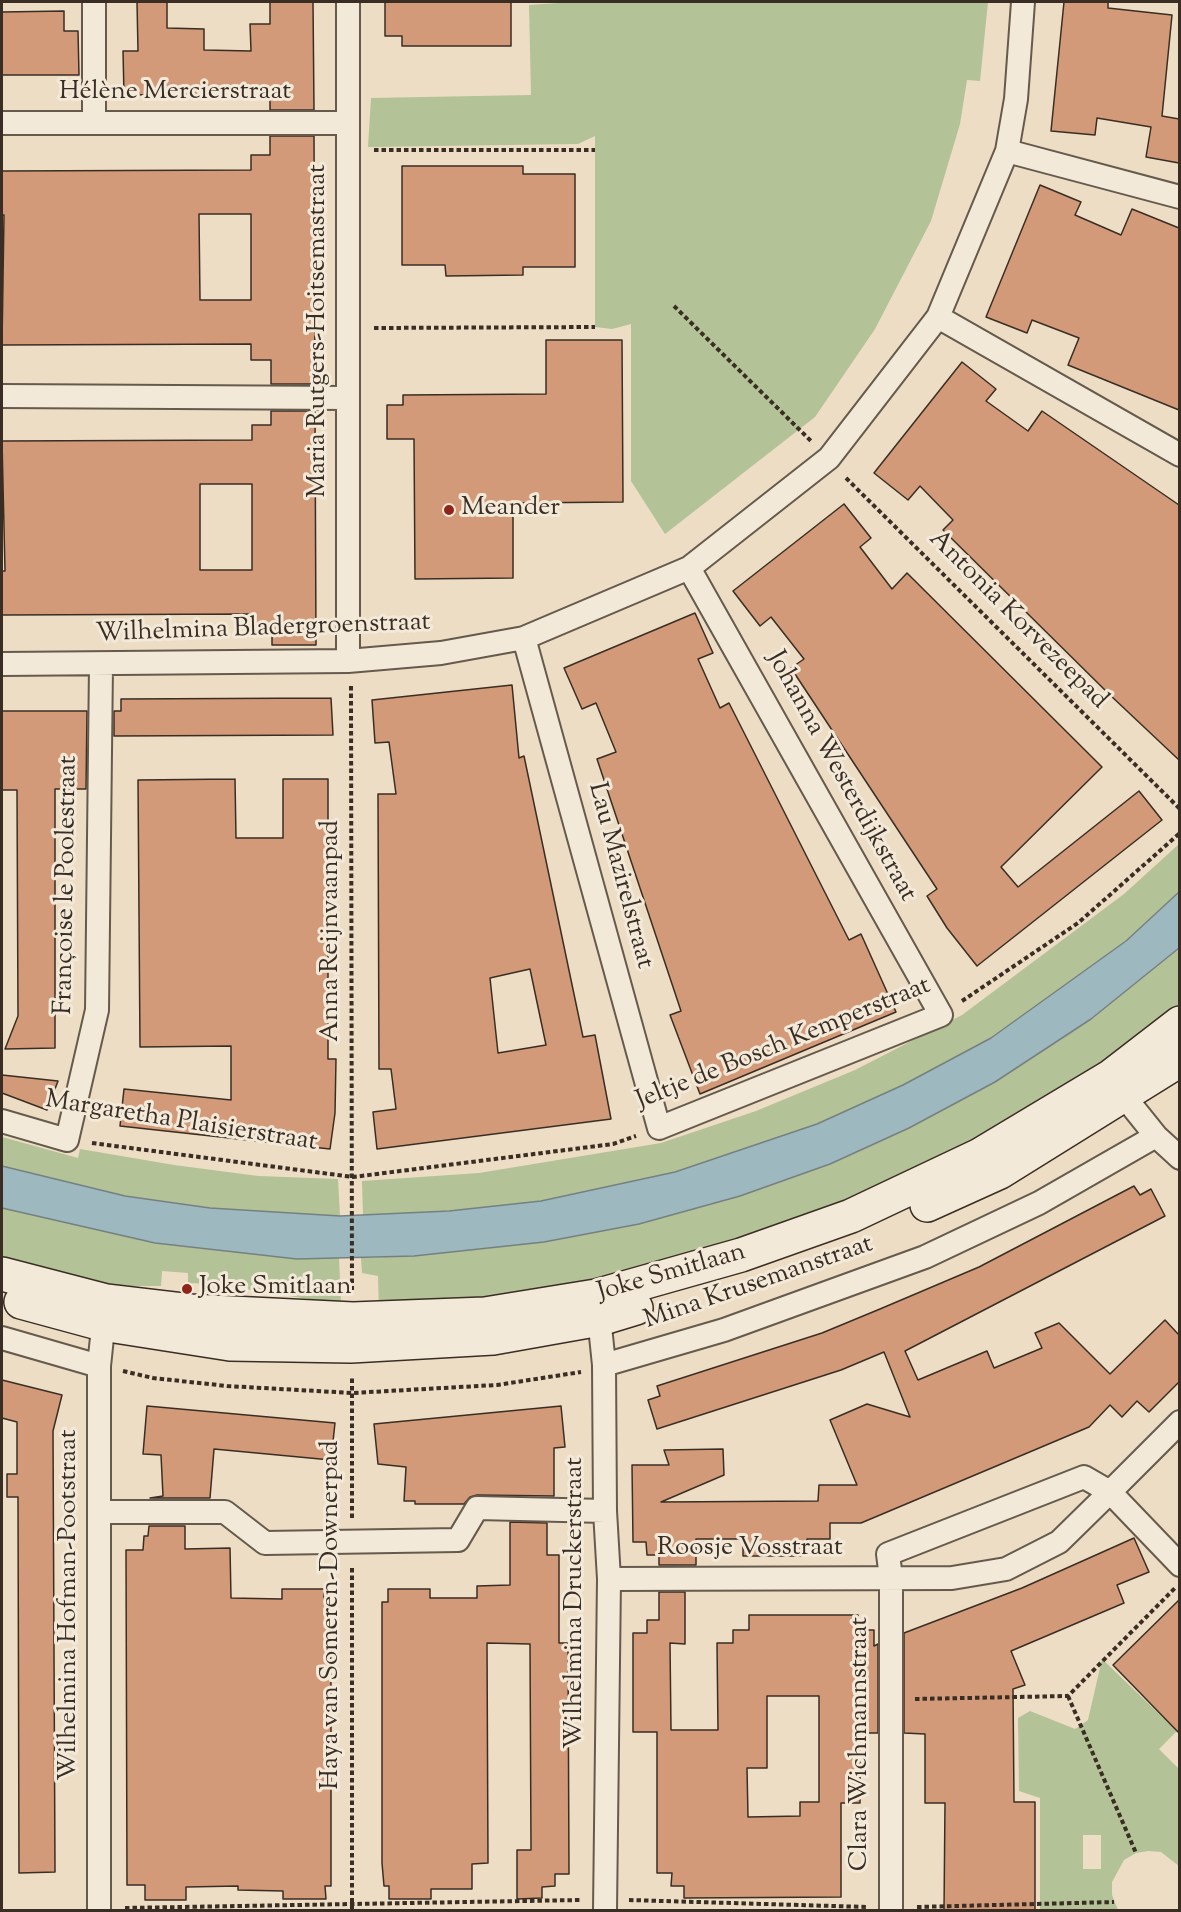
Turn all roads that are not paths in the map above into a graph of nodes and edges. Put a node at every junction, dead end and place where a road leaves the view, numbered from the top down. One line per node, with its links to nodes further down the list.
1 (94, 2): 4 (street)
2 (348, 2): 6 (street, Maria Rutgers-Hoitsemastraat)
3 (1023, 2): 7 (street, Wilhelmina Bladergroenstraat)
4 (94, 122): 5 (street, Hélène Mercierstraat); 6 (street, Hélène Mercierstraat)
5 (2, 123)
6 (348, 123): 11 (street, Maria Rutgers-Hoitsemastraat)
7 (1007, 151): 8 (street); 9 (street, Wilhelmina Bladergroenstraat)
8 (1179, 197)
9 (938, 317): 12 (street); 13 (street, Wilhelmina Bladergroenstraat)
10 (2, 396): 11 (street)
11 (348, 398): 15 (street, Maria Rutgers-Hoitsemastraat)
12 (1179, 455)
13 (689, 567): 14 (street, Wilhelmina Bladergroenstraat); 18 (street, Johanna Westerdijkstraat)
14 (524, 638): 15 (street, Wilhelmina Bladergroenstraat); 23 (street, Lau Mazirelstraat)
15 (348, 661): 17 (street, Wilhelmina Bladergroenstraat)
16 (2, 664): 17 (street, Wilhelmina Bladergroenstraat)
17 (101, 665): 25 (street, Françoise le Poolestraat)
18 (941, 1015): 23 (street, Jeltje de Bosch Kemperstraat)
19 (1179, 1023): 21 (street, Joke Smitlaan)
20 (1179, 1060): 21 (street, Joke Smitlaan)
21 (1117, 1087): 24 (street); 29 (street, Joke Smitlaan)
22 (2, 1121): 25 (street, Margaretha Plaisierstraat)
23 (659, 1128)
24 (1156, 1136): 26 (street); 32 (street, Mina Krusemanstraat)
25 (67, 1140)
26 (1179, 1158)
27 (2, 1274): 30 (street, Joke Smitlaan)
28 (2, 1297): 30 (street, Joke Smitlaan)
29 (598, 1308): 30 (street, Joke Smitlaan); 30 (street, Joke Smitlaan); 32 (street, Wilhelmina Druckerstraat)
30 (104, 1312): 33 (street, Wilhelmina Hofman-Pootstraat)
31 (2, 1338): 33 (street)
32 (604, 1365): 36 (street, Wilhelmina Druckerstraat)
33 (99, 1366): 37 (street, Wilhelmina Hofman-Pootstraat)
34 (1179, 1422): 35 (street, Roosje Vosstraat)
35 (1110, 1492): 38 (street); 39 (street, Roosje Vosstraat); 39 (street)
36 (605, 1511): 37 (street); 40 (street, Wilhelmina Druckerstraat)
37 (100, 1512): 41 (street, Wilhelmina Hofman-Pootstraat)
38 (1179, 1564)
39 (891, 1578): 40 (street, Roosje Vosstraat); 43 (street, Clara Wichmannstraat)
40 (609, 1579): 42 (street, Wilhelmina Druckerstraat)
41 (99, 1911)
42 (605, 1911)
43 (891, 1911)

